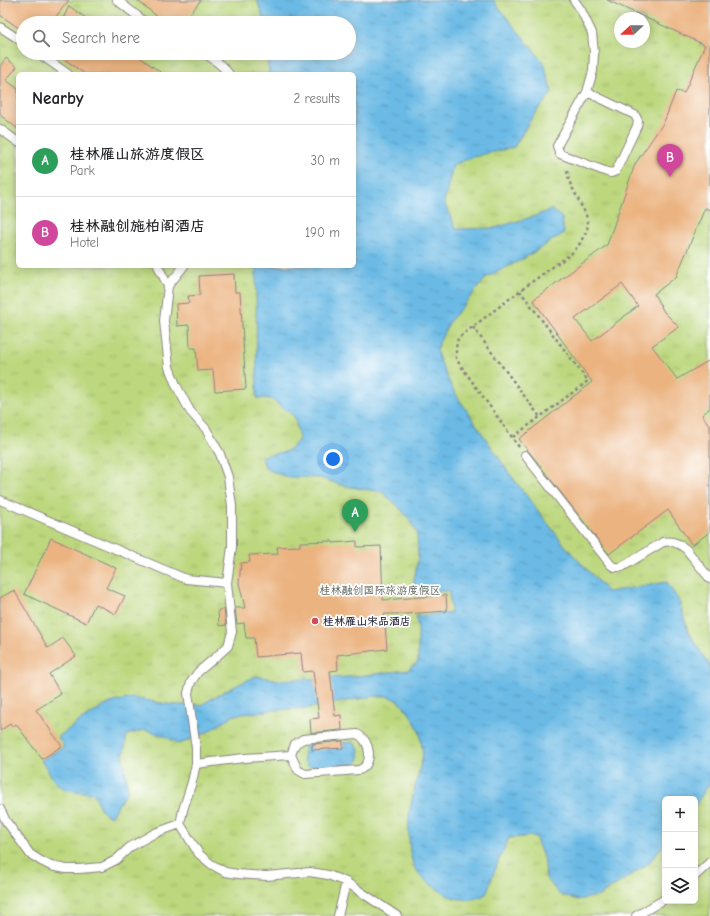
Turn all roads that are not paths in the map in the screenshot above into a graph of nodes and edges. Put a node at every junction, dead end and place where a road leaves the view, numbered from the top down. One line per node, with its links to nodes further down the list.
1 (117, 0): 3 (lane)
2 (574, 0): 10 (lane)
3 (137, 16)
4 (0, 27): 5 (lane)
5 (16, 37)
6 (48, 60): 8 (lane)
7 (215, 60): 9 (lane)
8 (65, 72)
9 (228, 72)
10 (587, 92): 10 (lane)
11 (0, 129): 12 (lane)
12 (16, 141)
13 (159, 268): 15 (lane)
14 (182, 268): 15 (lane)
15 (168, 286): 19 (lane)
16 (525, 455): 18 (lane)
17 (0, 500): 19 (lane)
18 (710, 579)
19 (227, 583): 21 (lane)
20 (291, 755): 20 (lane); 21 (lane)
21 (196, 764): 23 (lane)
22 (0, 808): 23 (lane)
23 (180, 824): 26 (lane)
24 (710, 862): 25 (lane)
25 (698, 873)
26 (346, 882): 28 (lane); 29 (lane)
27 (662, 901): 30 (lane)
28 (338, 916)
29 (397, 916)
30 (636, 916)

